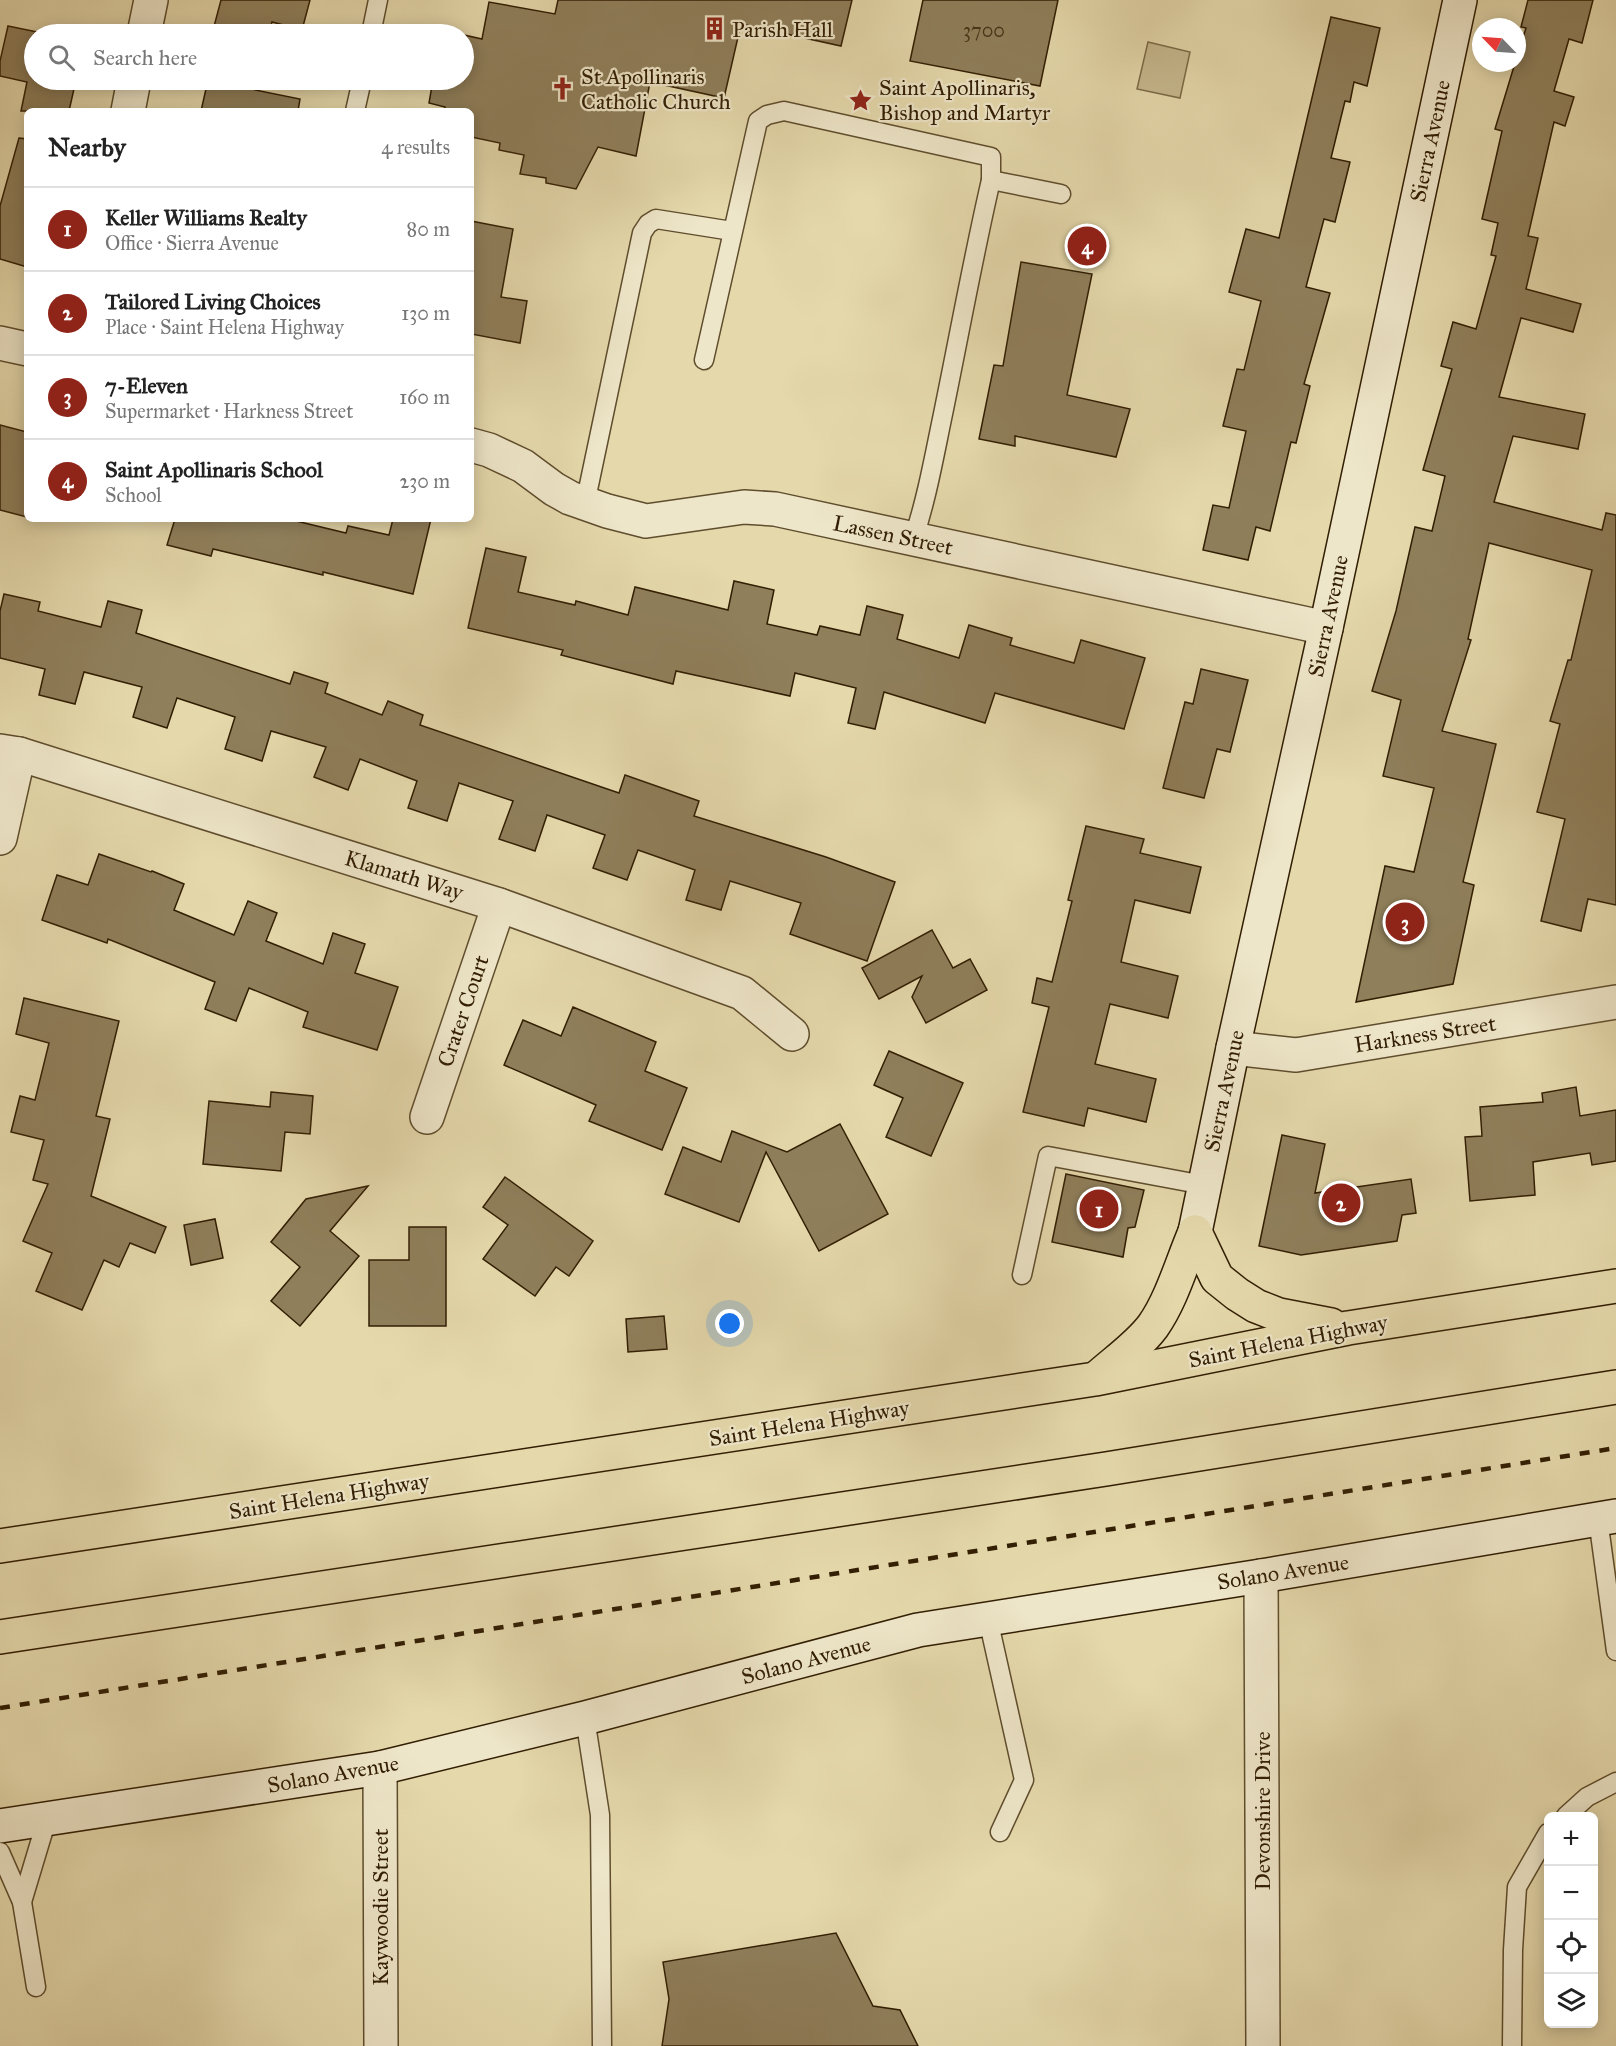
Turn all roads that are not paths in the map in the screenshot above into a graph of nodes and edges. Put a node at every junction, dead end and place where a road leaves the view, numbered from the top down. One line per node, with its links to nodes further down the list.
1 (151, 0): 4 (street)
2 (378, 0): 5 (lane)
3 (1460, 0): 19 (street, Sierra Avenue)
4 (146, 24)
5 (373, 24)
6 (132, 90): 8 (street)
7 (360, 90): 9 (lane)
8 (129, 108)
9 (356, 108)
10 (991, 180): 11 (lane); 12 (lane); 18 (lane)
11 (1061, 194)
12 (732, 231): 15 (lane); 17 (lane)
13 (0, 343): 14 (street)
14 (24, 348)
15 (704, 360)
16 (474, 446): 17 (street, Lassen Street)
17 (585, 504): 18 (street, Lassen Street)
18 (913, 540): 19 (street, Lassen Street)
19 (1326, 628): 25 (street, Sierra Avenue)
20 (9, 752): 21 (street); 22 (street, Klamath Way)
21 (0, 838)
22 (499, 905): 24 (street, Klamath Way); 26 (street, Crater Court)
23 (1616, 1002): 25 (street, Harkness Street)
24 (792, 1034)
25 (1233, 1048): 27 (street, Sierra Avenue)
26 (427, 1117)
27 (1204, 1185): 28 (street, Sierra Avenue); 29 (lane)
28 (1195, 1232): 31 (highway); 32 (highway)
29 (1022, 1275)
30 (1616, 1286): 31 (highway, Saint Helena Highway)
31 (1348, 1328): 32 (highway, Saint Helena Highway)
32 (1095, 1379): 35 (highway, Saint Helena Highway)
33 (1616, 1387): 38 (highway)
34 (1607, 1518): 36 (street, Solano Avenue); 39 (lane)
35 (0, 1546)
36 (1261, 1576): 37 (street, Solano Avenue); 53 (street, Devonshire Drive)
37 (988, 1618): 40 (street, Solano Avenue); 46 (lane)
38 (0, 1637)
39 (1616, 1651)
40 (585, 1718): 41 (street, Solano Avenue); 52 (lane)
41 (380, 1768): 44 (street, Solano Avenue); 51 (street, Kaywoodie Street)
42 (1616, 1782): 43 (lane)
43 (1570, 1812)
44 (47, 1819): 45 (street, Solano Avenue); 49 (lane)
45 (0, 1826)
46 (1000, 1832)
47 (1544, 1840): 54 (lane)
48 (0, 1852): 49 (lane)
49 (22, 1902): 50 (lane)
50 (36, 1987)
51 (381, 2046)
52 (602, 2046)
53 (1263, 2046)
54 (1512, 2046)

